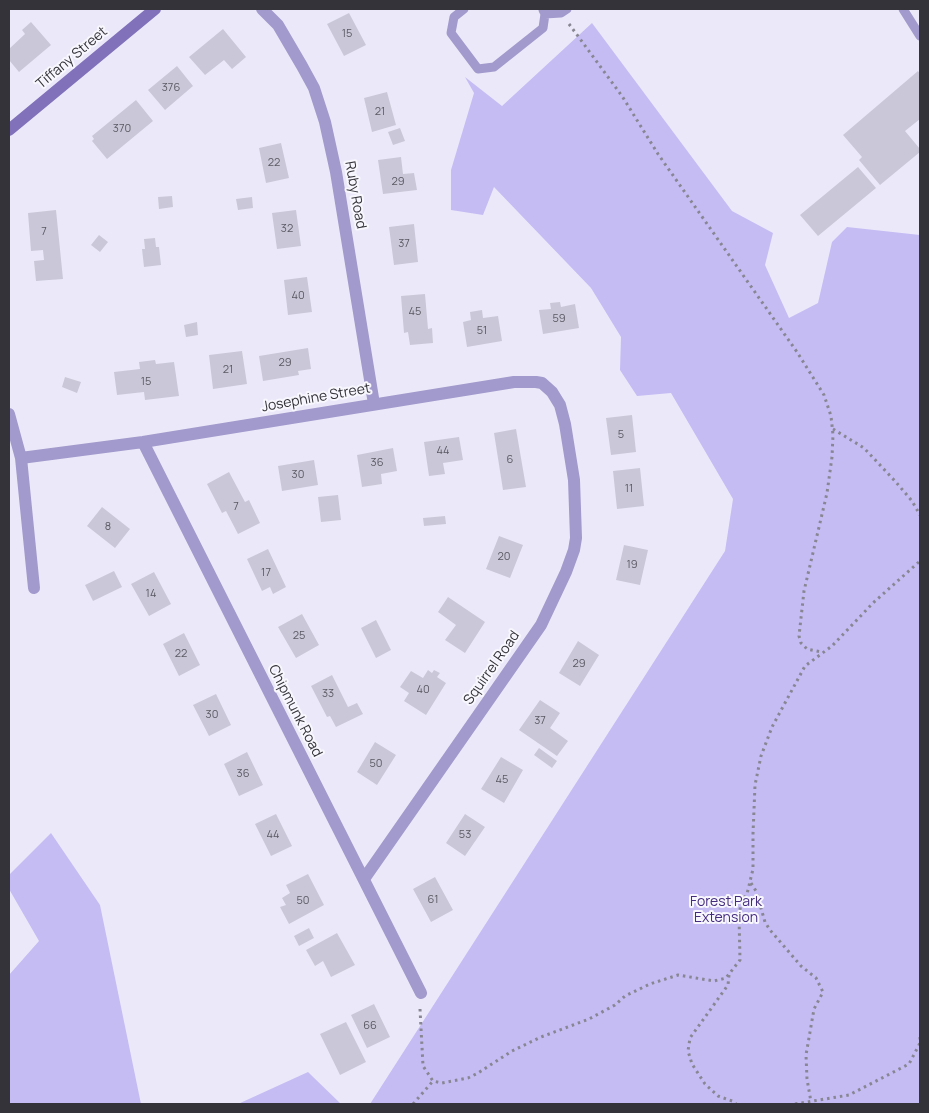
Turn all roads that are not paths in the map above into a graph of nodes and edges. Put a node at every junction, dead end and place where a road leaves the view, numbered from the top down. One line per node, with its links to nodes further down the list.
1 (155, 9): 8 (main road, Tiffany Street)
2 (262, 9): 9 (street, Ruby Road)
3 (464, 9): 5 (lane)
4 (903, 9): 7 (lane)
5 (543, 11): 6 (lane)
6 (564, 11)
7 (920, 36)
8 (9, 130)
9 (374, 404): 11 (street, Josephine Street); 12 (street, Josephine Street)
10 (9, 414): 13 (street)
11 (143, 442): 13 (street, Josephine Street); 15 (street, Chipmunk Road)
12 (569, 450): 15 (street, Squirrel Road)
13 (21, 458): 14 (street)
14 (34, 588)
15 (364, 878): 16 (street, Chipmunk Road)
16 (421, 993)

